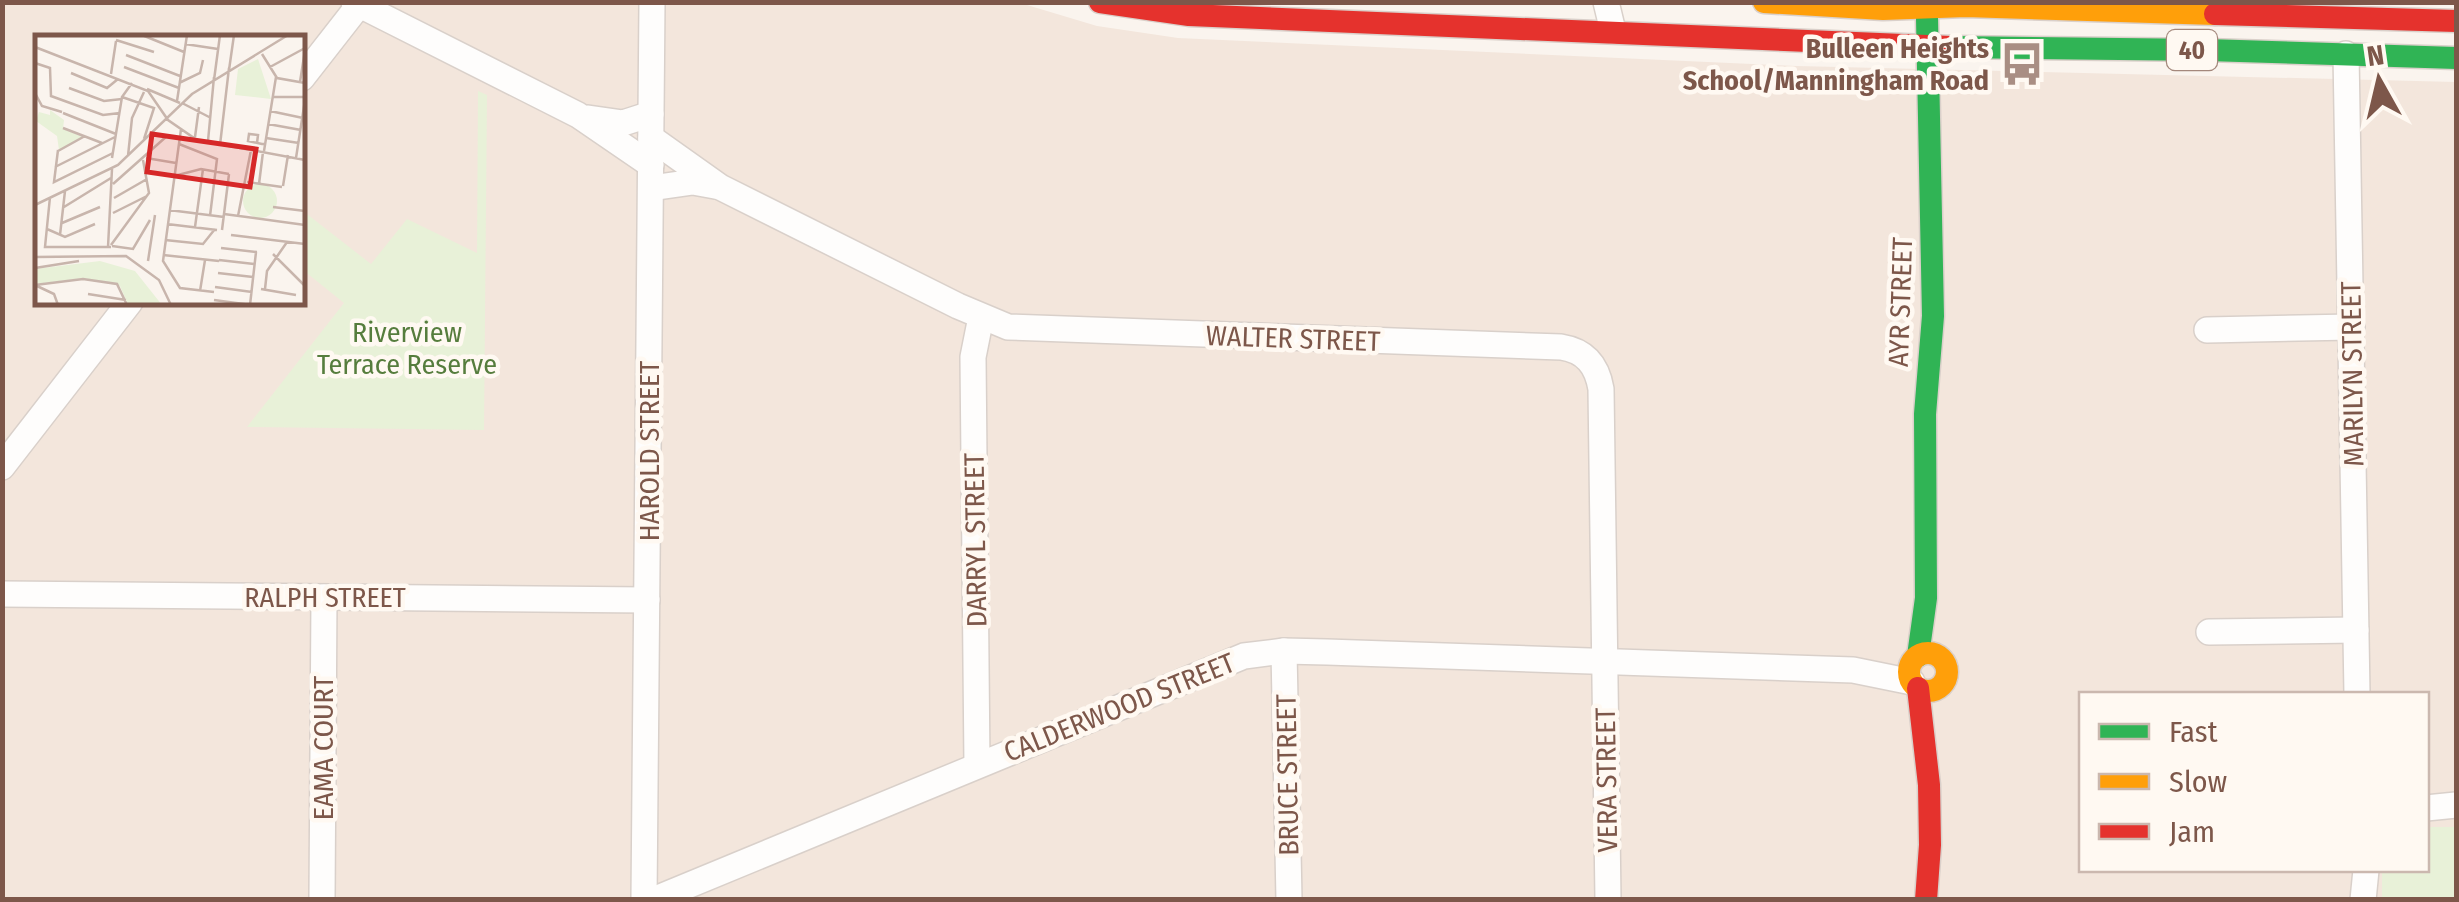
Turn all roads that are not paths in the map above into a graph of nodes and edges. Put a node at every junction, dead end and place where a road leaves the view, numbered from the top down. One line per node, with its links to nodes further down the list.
1 (652, 2): 14 (street, HAROLD STREET)
2 (1100, 2): 8 (main road, 40)
3 (1606, 2): 8 (street)
4 (1764, 2): 6 (main road, 40)
5 (356, 4): 12 (street); 13 (street)
6 (1927, 7): 7 (main road, 40); 9 (main road, AYR STREET)
7 (2456, 22)
8 (1613, 32): 9 (main road, 40)
9 (1927, 47): 10 (main road, 40); 29 (main road, AYR STREET)
10 (2346, 54): 11 (main road, 40); 19 (street, MARILYN STREET)
11 (2456, 58)
12 (305, 74)
13 (578, 115): 14 (street); 15 (street)
14 (651, 126): 15 (street, HAROLD STREET); 16 (street, WALTER STREET)
15 (651, 177): 16 (street, WALTER STREET); 24 (street, HAROLD STREET)
16 (720, 187): 18 (street, WALTER STREET)
17 (128, 305): 21 (street)
18 (981, 317): 28 (street, WALTER STREET); 31 (street, DARRYL STREET)
19 (2352, 327): 20 (street); 25 (street, MARILYN STREET)
20 (2206, 330)
21 (2, 468)
22 (2, 594): 23 (street, RALPH STREET)
23 (324, 597): 24 (street, RALPH STREET); 35 (street, EAMA COURT)
24 (648, 600): 36 (street, HAROLD STREET)
25 (2356, 630): 26 (street); 30 (street, MARILYN STREET)
26 (2210, 632)
27 (1284, 652): 28 (street, CALDERWOOD STREET); 31 (street, CALDERWOOD STREET); 38 (street, BRUCE STREET)
28 (1604, 661): 29 (street, CALDERWOOD STREET); 39 (street, VERA STREET)
29 (1923, 672): 32 (main road, AYR STREET)
30 (2357, 692)
31 (978, 765): 37 (street, CALDERWOOD STREET)
32 (1930, 851): 40 (main road, AYR STREET); 41 (main road, AYR STREET)
33 (2353, 872): 42 (street)
34 (2366, 872): 42 (street)
35 (322, 900)
36 (644, 900)
37 (652, 900)
38 (1289, 900)
39 (1608, 900)
40 (1926, 900)
41 (1944, 900)
42 (2360, 900)

